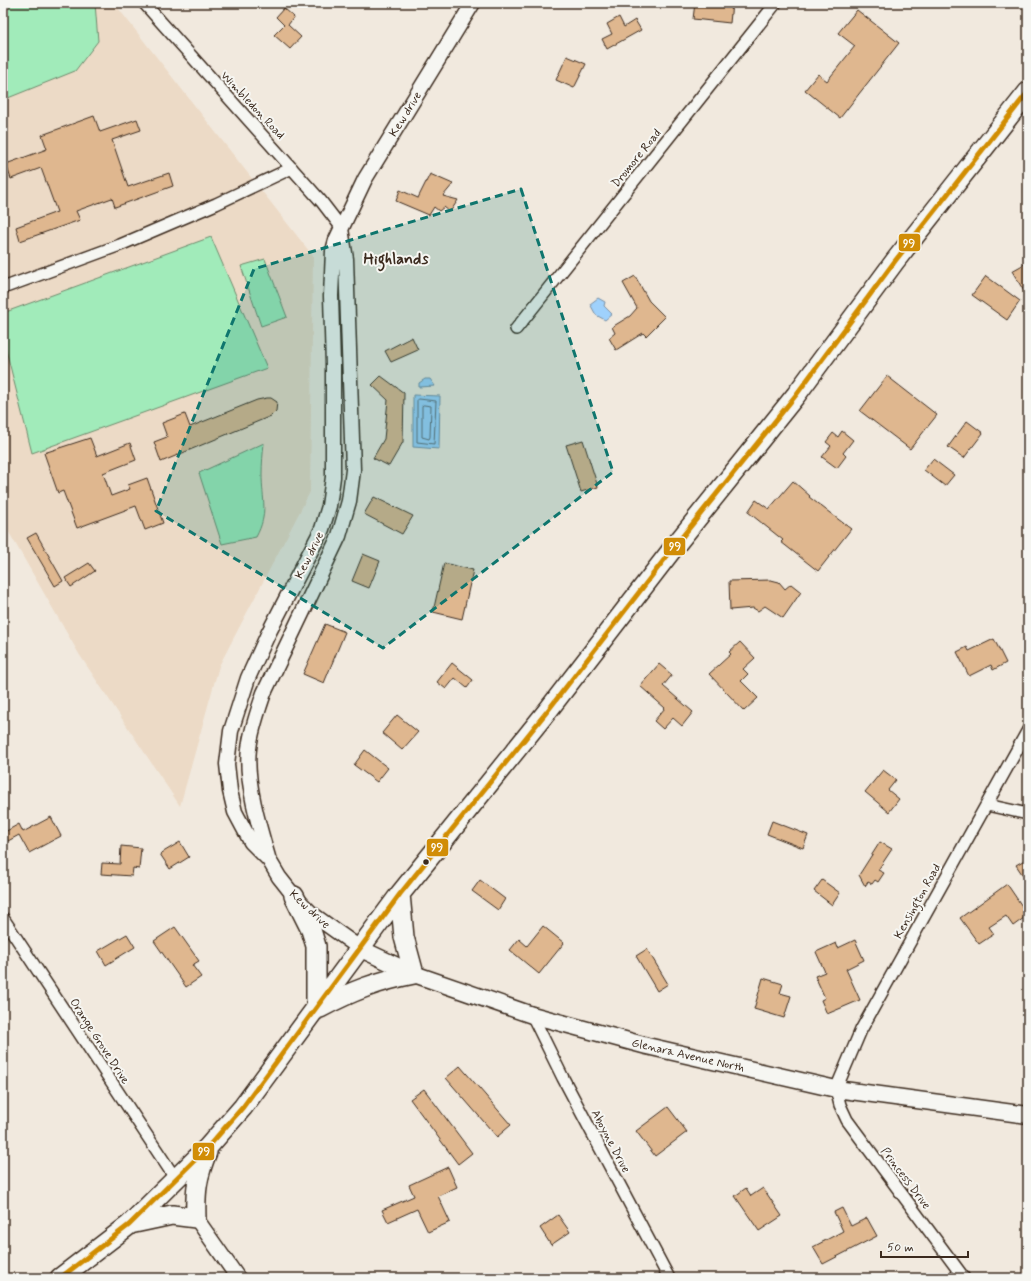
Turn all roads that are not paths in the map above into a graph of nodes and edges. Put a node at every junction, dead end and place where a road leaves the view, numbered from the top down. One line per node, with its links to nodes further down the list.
1 (144, 3): 5 (street, Wimbledon Road)
2 (473, 3): 6 (street, Kew drive)
3 (776, 3): 8 (street, Dromore Road)
4 (1028, 92): 13 (highway)
5 (292, 168): 6 (street, Wimbledon Road); 7 (street)
6 (341, 227): 12 (street, Kew drive); 12 (street, Kew drive)
7 (3, 288)
8 (516, 329)
9 (1028, 730): 10 (street, Kensington Road)
10 (987, 805): 11 (street); 20 (street, Kensington Road)
11 (1028, 814)
12 (269, 860): 14 (street, Kew drive)
13 (400, 894): 16 (highway); 17 (highway)
14 (294, 896): 16 (street, Kew drive); 18 (highway)
15 (3, 918): 23 (street, Orange Grove Drive)
16 (361, 949): 17 (main road, Glenara Avenue North); 18 (highway)
17 (414, 974): 18 (highway); 19 (main road, Glenara Avenue North)
18 (316, 1010): 22 (highway)
19 (532, 1014): 20 (main road, Glenara Avenue North); 28 (street, Aboyne Drive)
20 (836, 1088): 21 (main road, Glenara Avenue North); 29 (street, Princess Drive)
21 (1028, 1115)
22 (208, 1147): 23 (highway); 24 (highway)
23 (175, 1178): 25 (highway)
24 (196, 1218): 25 (highway); 27 (street)
25 (129, 1225): 26 (highway)
26 (60, 1278)
27 (238, 1278)
28 (669, 1278)
29 (964, 1278)

